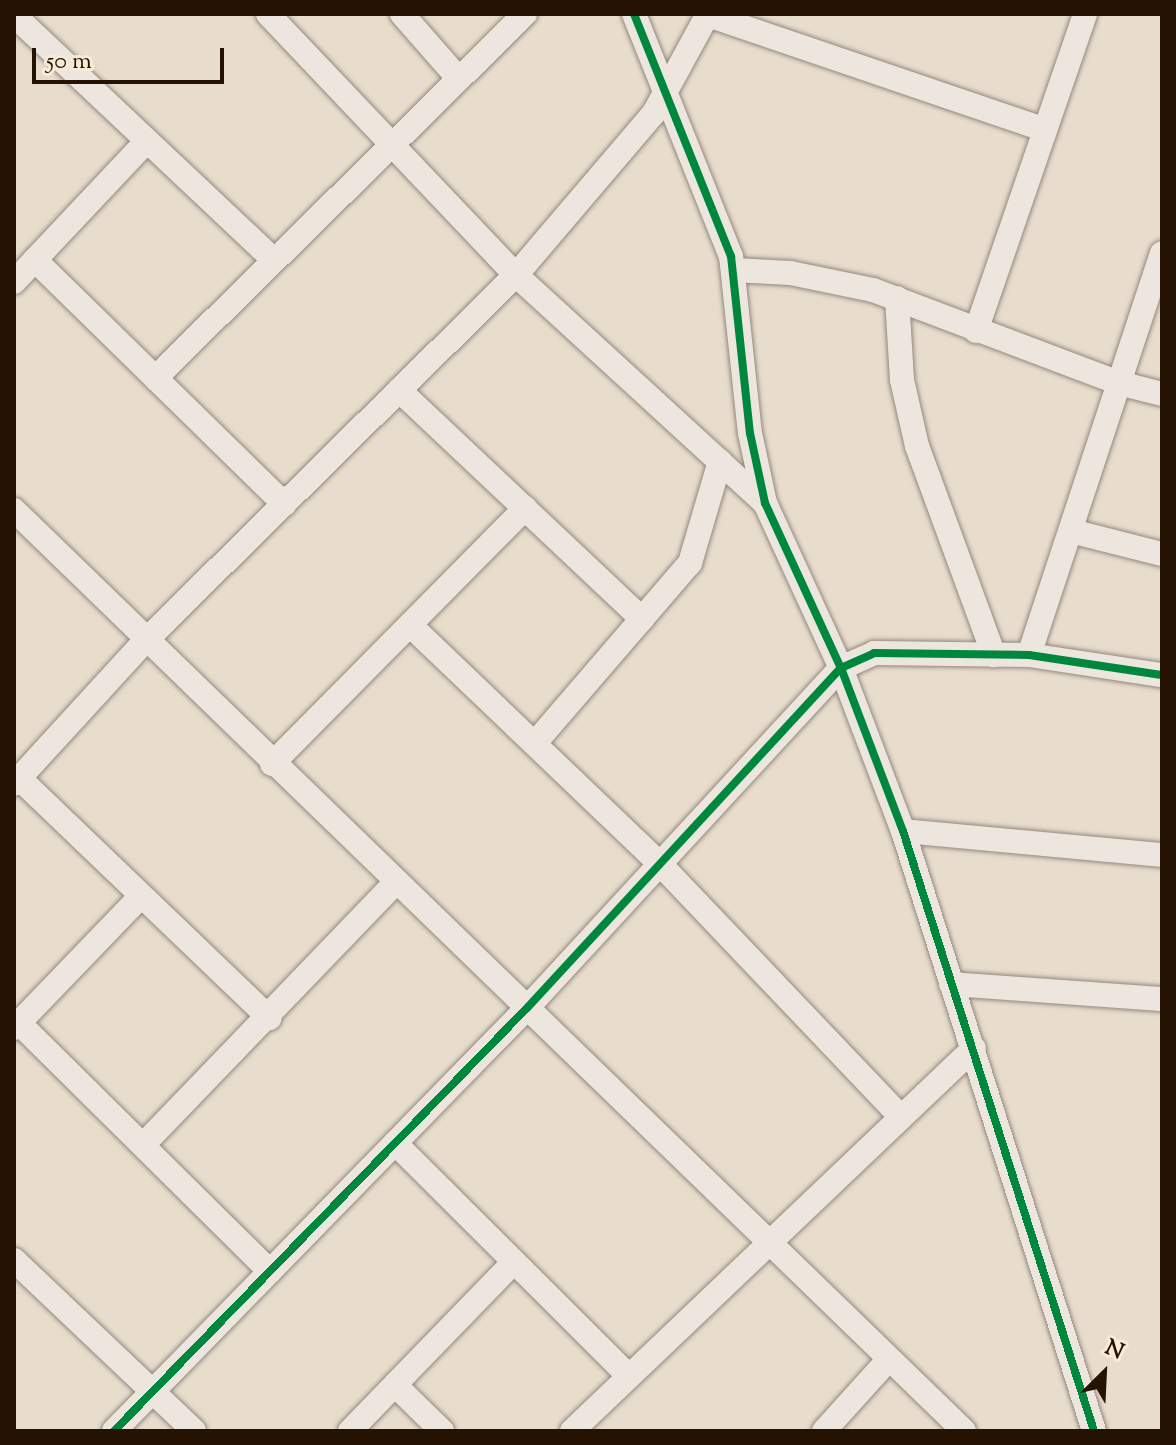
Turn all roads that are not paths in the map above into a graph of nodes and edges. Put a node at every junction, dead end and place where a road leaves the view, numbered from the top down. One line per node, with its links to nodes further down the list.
1 (268, 14): 12 (street)
2 (402, 14): 8 (street)
3 (525, 14): 8 (street)
4 (634, 14): 9 (street)
5 (1085, 14): 10 (street)
6 (708, 15): 9 (street); 10 (street)
7 (18, 18): 11 (street)
8 (458, 78): 12 (street)
9 (668, 91): 16 (street); 17 (street)
10 (1045, 130): 20 (street)
11 (146, 142): 14 (street); 15 (street)
12 (391, 143): 14 (street); 17 (street)
13 (1162, 253): 22 (street)
14 (273, 259): 21 (street)
15 (35, 260): 18 (street); 21 (street)
16 (734, 270): 19 (street); 26 (street)
17 (516, 275): 23 (street); 25 (street)
18 (14, 282)
19 (897, 298): 20 (street); 35 (street)
20 (976, 331): 22 (street)
21 (155, 378): 27 (street)
22 (1119, 383): 24 (street); 30 (street)
23 (399, 390): 27 (street); 28 (street)
24 (1162, 394)
25 (720, 461): 26 (street); 32 (street)
26 (765, 503): 37 (street)
27 (284, 504): 34 (street)
28 (525, 508): 32 (street); 33 (street)
29 (16, 517): 34 (street)
30 (1071, 531): 31 (street); 36 (street)
31 (1162, 554)
32 (642, 619): 39 (street)
33 (410, 625): 39 (street); 40 (street)
34 (146, 640): 40 (street); 41 (street)
35 (994, 655): 36 (street); 37 (street)
36 (1029, 655): 38 (street)
37 (841, 668): 42 (street); 44 (street)
38 (1162, 675)
39 (535, 743): 44 (street)
40 (272, 764): 45 (street)
41 (17, 781): 46 (street)
42 (903, 831): 43 (street); 47 (street)
43 (1162, 855)
44 (661, 865): 49 (street); 53 (street)
45 (394, 884): 49 (street); 50 (street)
46 (140, 897): 50 (street); 51 (street)
47 (951, 984): 48 (street); 52 (street)
48 (1162, 999)
49 (527, 1008): 54 (street); 56 (street)
50 (269, 1018): 55 (street)
51 (17, 1026): 55 (street)
52 (974, 1048): 53 (street); 71 (street)
53 (901, 1117): 56 (street)
54 (395, 1143): 57 (street); 59 (street)
55 (143, 1145): 59 (street)
56 (770, 1242): 60 (street); 61 (street)
57 (514, 1262): 61 (street); 62 (street)
58 (16, 1267): 63 (street)
59 (270, 1271): 63 (street)
60 (889, 1359): 69 (street); 70 (street)
61 (629, 1376): 68 (street)
62 (395, 1385): 66 (street); 67 (street)
63 (151, 1393): 64 (street); 65 (street)
64 (114, 1431)
65 (194, 1431)
66 (350, 1431)
67 (442, 1431)
68 (572, 1431)
69 (824, 1431)
70 (964, 1431)
71 (1094, 1431)

